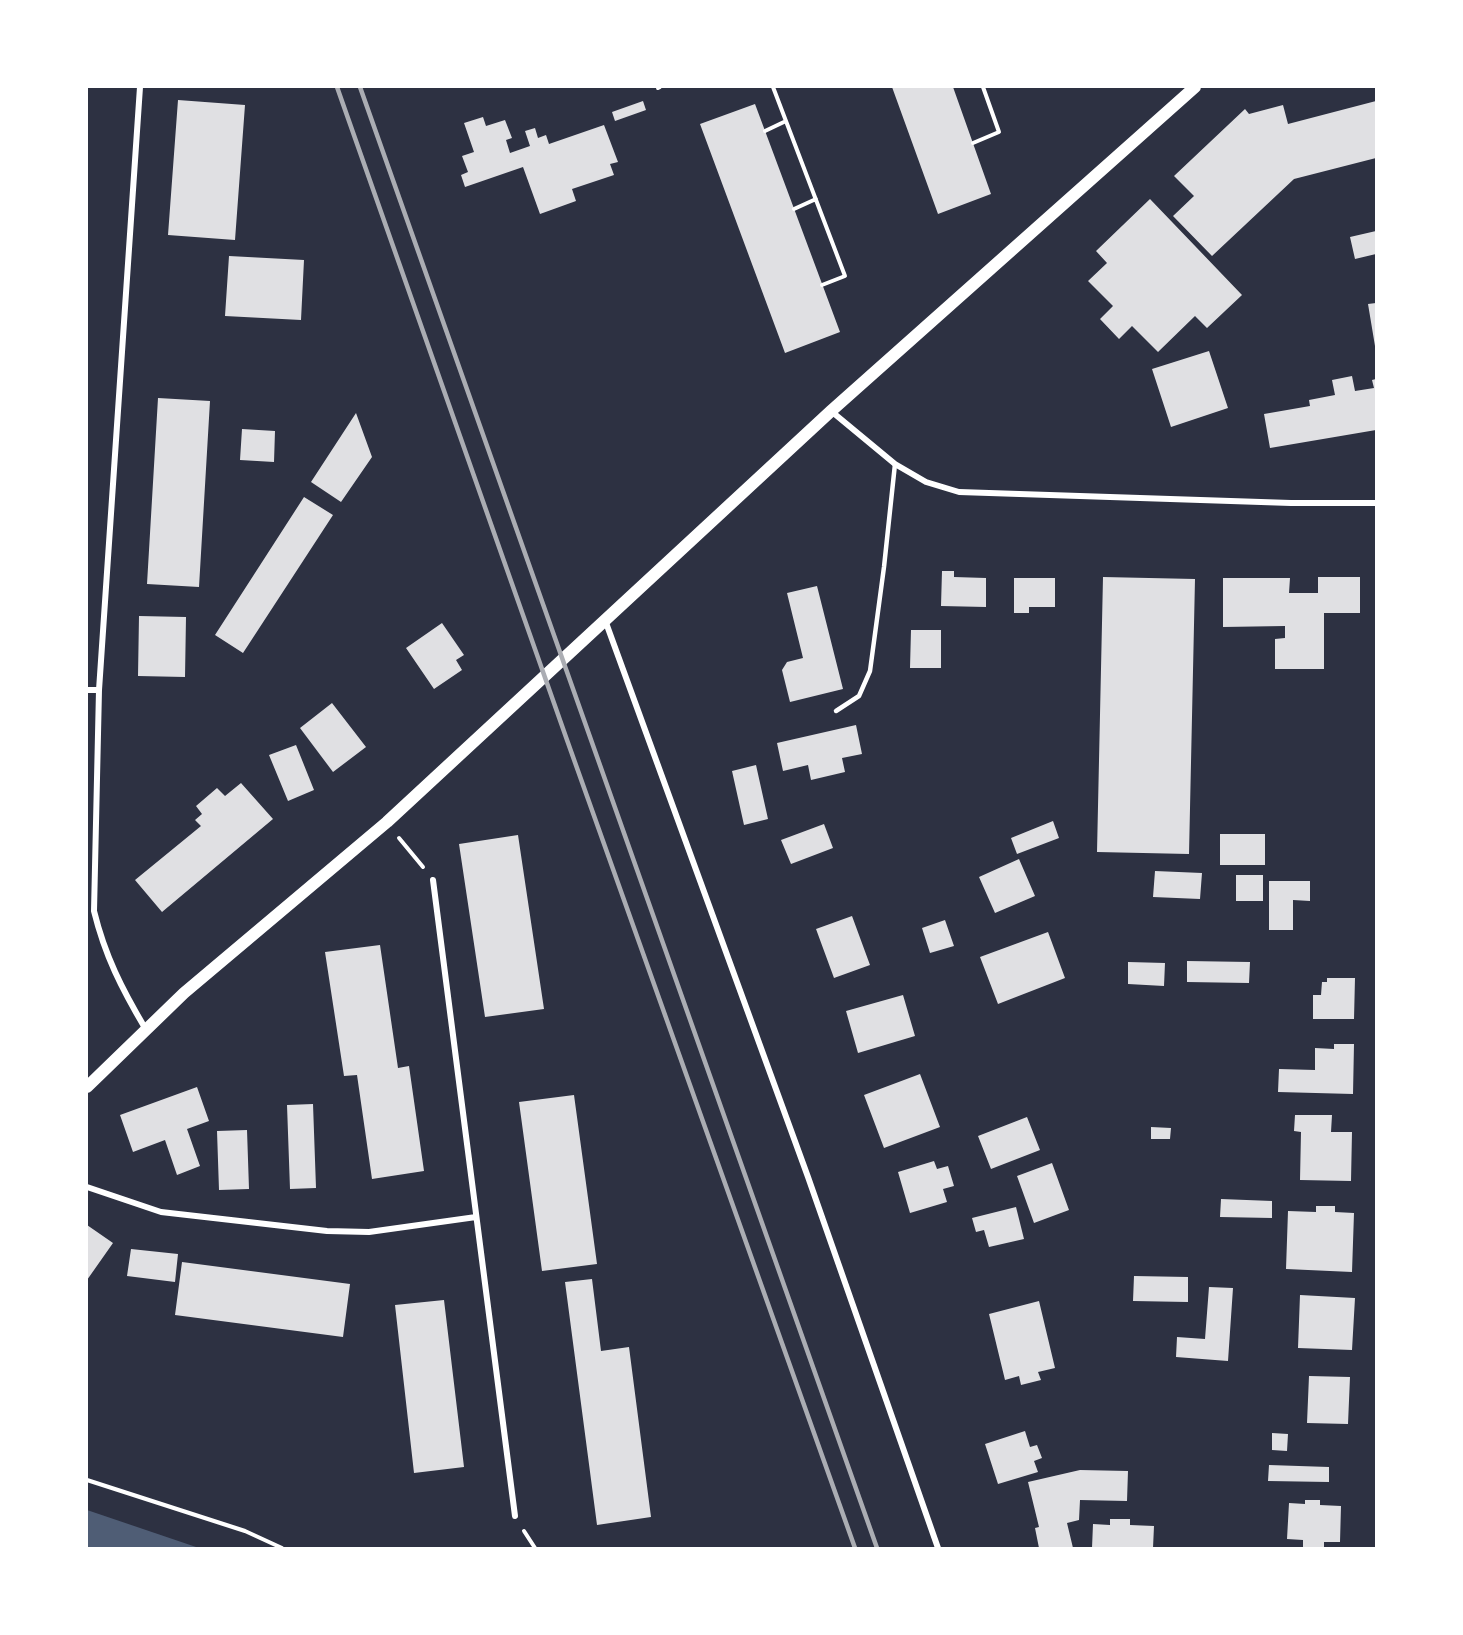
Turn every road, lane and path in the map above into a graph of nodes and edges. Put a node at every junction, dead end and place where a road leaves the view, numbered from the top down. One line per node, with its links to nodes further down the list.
1 (140, 87): 16 (street)
2 (773, 87): 5 (path)
3 (982, 87): 7 (path)
4 (1195, 87): 11 (main road)
5 (786, 121): 6 (path); 8 (path)
6 (765, 131)
7 (973, 143)
8 (816, 199): 9 (path); 10 (path)
9 (794, 209)
10 (822, 285)
11 (831, 411): 12 (street); 14 (main road)
12 (895, 464): 13 (street); 17 (lane)
13 (1376, 503)
14 (604, 620): 18 (main road); 27 (street)
15 (87, 690): 16 (street)
16 (99, 690): 20 (street)
17 (836, 711)
18 (387, 822): 19 (path); 20 (main road)
19 (432, 880): 23 (street)
20 (145, 1028): 21 (main road)
21 (87, 1087)
22 (87, 1187): 23 (street)
23 (476, 1217): 25 (street)
24 (87, 1480): 26 (path)
25 (515, 1516)
26 (282, 1548)
27 (938, 1548)

